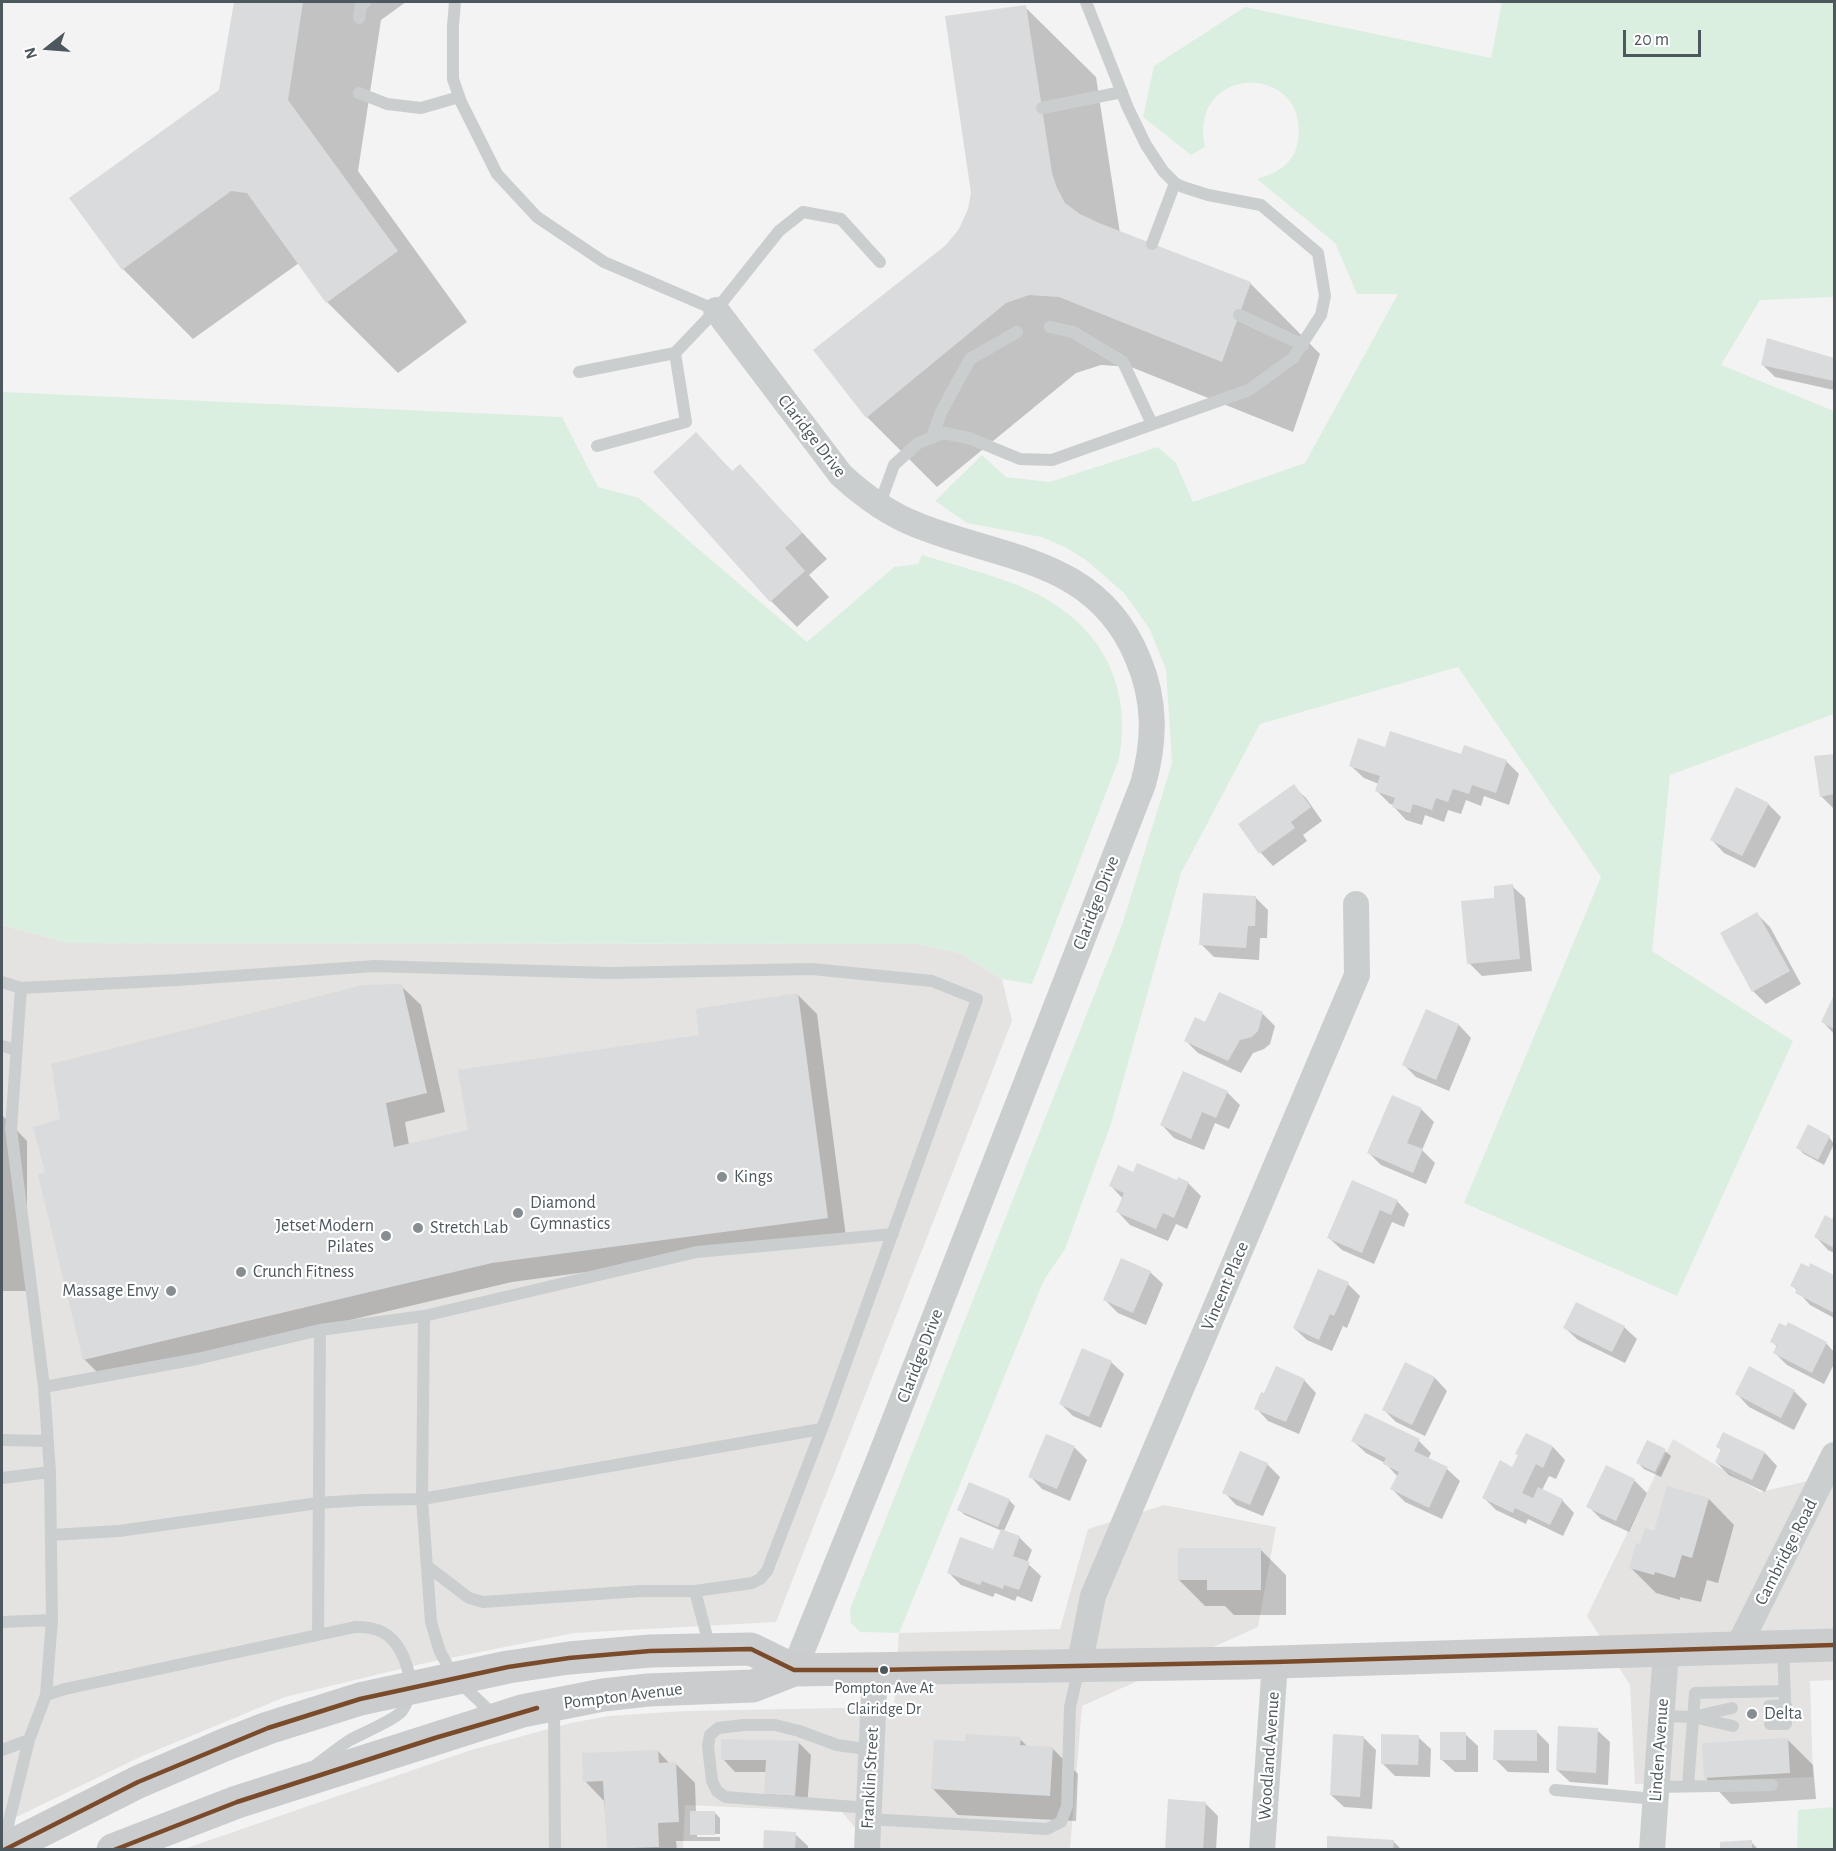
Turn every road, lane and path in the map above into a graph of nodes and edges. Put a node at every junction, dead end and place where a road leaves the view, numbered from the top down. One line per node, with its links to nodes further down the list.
1 (365, 2): 4 (lane)
2 (455, 2): 7 (lane)
3 (1086, 2): 5 (lane)
4 (359, 18)
5 (1122, 92): 8 (lane); 9 (lane)
6 (359, 93): 7 (lane)
7 (459, 97): 12 (lane)
8 (1042, 108)
9 (1174, 183): 10 (lane); 16 (lane)
10 (1152, 244)
11 (880, 262): 12 (lane)
12 (716, 310): 17 (lane); 22 (street, Claridge Drive)
13 (1239, 315): 16 (lane)
14 (1050, 327): 19 (lane)
15 (1017, 332): 20 (lane)
16 (1303, 345): 19 (lane)
17 (675, 353): 18 (lane); 21 (lane)
18 (579, 372)
19 (1152, 424): 20 (lane)
20 (932, 438): 22 (lane)
21 (597, 446)
22 (879, 506): 53 (street, Claridge Drive)
23 (1356, 904): 52 (street, Vincent Place)
24 (2, 982): 25 (lane)
25 (21, 988): 27 (lane); 28 (lane)
26 (2, 1046): 27 (lane)
27 (17, 1050): 31 (lane)
28 (893, 1234): 29 (lane); 32 (lane)
29 (424, 1316): 30 (lane); 38 (lane)
30 (320, 1330): 31 (lane); 39 (lane)
31 (44, 1387): 34 (lane)
32 (821, 1429): 38 (lane); 42 (lane)
33 (2, 1440): 34 (lane)
34 (48, 1441): 36 (lane)
35 (1834, 1455): 48 (street, Cambridge Road)
36 (50, 1472): 37 (lane); 40 (lane)
37 (2, 1478)
38 (422, 1499): 39 (lane); 41 (lane)
39 (318, 1503): 40 (lane); 45 (lane)
40 (51, 1535): 43 (lane)
41 (427, 1566): 42 (lane); 55 (lane)
42 (695, 1591): 49 (lane)
43 (52, 1620): 44 (lane); 58 (lane)
44 (2, 1622)
45 (318, 1635): 56 (lane); 58 (lane)
46 (1834, 1645): 47 (main road, Pompton Avenue)
47 (1783, 1647): 48 (main road, Pompton Avenue); 57 (lane)
48 (1737, 1648): 50 (main road, Pompton Avenue)
49 (710, 1649): 53 (main road, Pompton Avenue); 55 (main road, Pompton Avenue)
50 (1666, 1651): 51 (main road, Pompton Avenue); 63 (street, Linden Avenue)
51 (1275, 1662): 52 (main road, Pompton Avenue); 81 (street, Woodland Avenue)
52 (1079, 1666): 54 (main road, Pompton Avenue); 76 (lane)
53 (794, 1670): 54 (main road, Pompton Avenue); 59 (main road, Pompton Avenue)
54 (875, 1670): 70 (street, Franklin Street)
55 (455, 1678): 56 (main road, Pompton Avenue); 65 (lane)
56 (412, 1688): 73 (lane); 77 (main road, Pompton Avenue)
57 (1785, 1691): 60 (lane); 64 (lane)
58 (46, 1695): 68 (lane)
59 (554, 1704): 65 (main road, Pompton Avenue); 79 (lane)
60 (1786, 1705): 61 (lane); 66 (lane)
61 (1769, 1706)
62 (1732, 1708): 64 (lane)
63 (1662, 1716): 64 (lane); 75 (street, Linden Avenue)
64 (1693, 1717): 67 (lane); 72 (lane)
65 (498, 1719): 73 (main road, Pompton Avenue)
66 (1770, 1724)
67 (1732, 1726)
68 (29, 1740): 69 (lane); 77 (lane)
69 (2, 1750)
70 (872, 1750): 76 (street, Franklin Street); 76 (lane)
71 (1772, 1785): 72 (lane)
72 (1688, 1786): 75 (lane)
73 (282, 1788): 78 (main road, Pompton Avenue)
74 (1556, 1790): 75 (lane)
75 (1655, 1793): 82 (street, Linden Avenue)
76 (869, 1814): 80 (street, Franklin Street)
77 (3, 1850)
78 (113, 1850)
79 (555, 1850)
80 (867, 1850)
81 (1262, 1850)
82 (1652, 1850)

